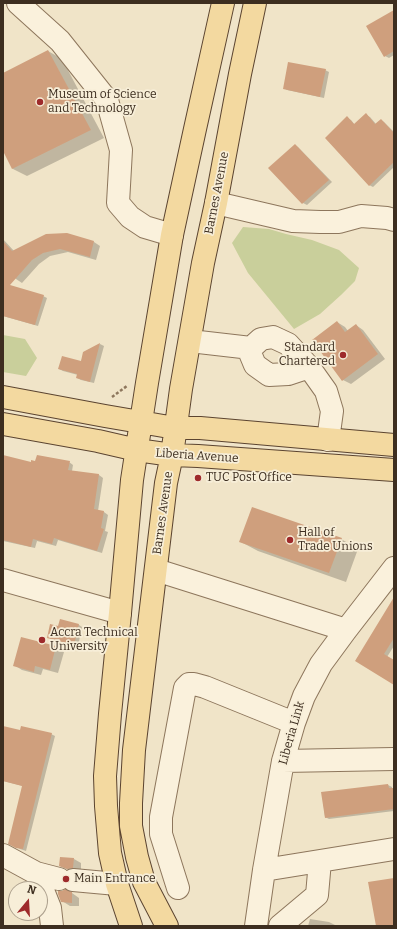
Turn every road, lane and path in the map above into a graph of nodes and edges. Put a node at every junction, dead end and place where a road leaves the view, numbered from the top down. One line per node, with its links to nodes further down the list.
1 (18, 3): 6 (street)
2 (223, 3): 6 (main road)
3 (255, 3): 4 (main road, Barnes Avenue)
4 (216, 203): 5 (street); 7 (main road, Barnes Avenue)
5 (394, 220)
6 (172, 236): 10 (main road)
7 (190, 341): 8 (street); 15 (main road, Barnes Avenue)
8 (251, 348): 9 (street); 9 (street)
9 (309, 367): 16 (street)
10 (147, 383): 12 (path); 13 (main road)
11 (3, 397): 12 (main road)
12 (105, 416): 13 (main road)
13 (141, 422): 15 (main road); 18 (main road)
14 (3, 424): 18 (main road, Liberia Avenue)
15 (175, 428): 16 (main road); 19 (main road, Barnes Avenue)
16 (328, 440): 17 (main road)
17 (394, 445)
18 (137, 450): 19 (main road, Liberia Avenue); 24 (main road)
19 (172, 455): 20 (main road, Liberia Avenue); 22 (main road, Barnes Avenue)
20 (394, 470)
21 (394, 568): 25 (street, Liberia Link)
22 (156, 570): 25 (street); 38 (main road, Barnes Avenue)
23 (3, 580): 24 (street)
24 (120, 613): 34 (main road)
25 (346, 630): 26 (street, Liberia Link)
26 (294, 722): 28 (street, Liberia Link); 35 (street)
27 (394, 759): 28 (street)
28 (283, 761): 32 (street, Liberia Link)
29 (394, 849): 31 (street)
30 (3, 855): 33 (street)
31 (320, 861): 32 (street); 40 (street)
32 (264, 870): 39 (street, Liberia Link)
33 (36, 873): 34 (street); 36 (street)
34 (117, 884): 37 (main road)
35 (178, 888)
36 (52, 926)
37 (131, 926)
38 (167, 926)
39 (256, 926)
40 (280, 926)

